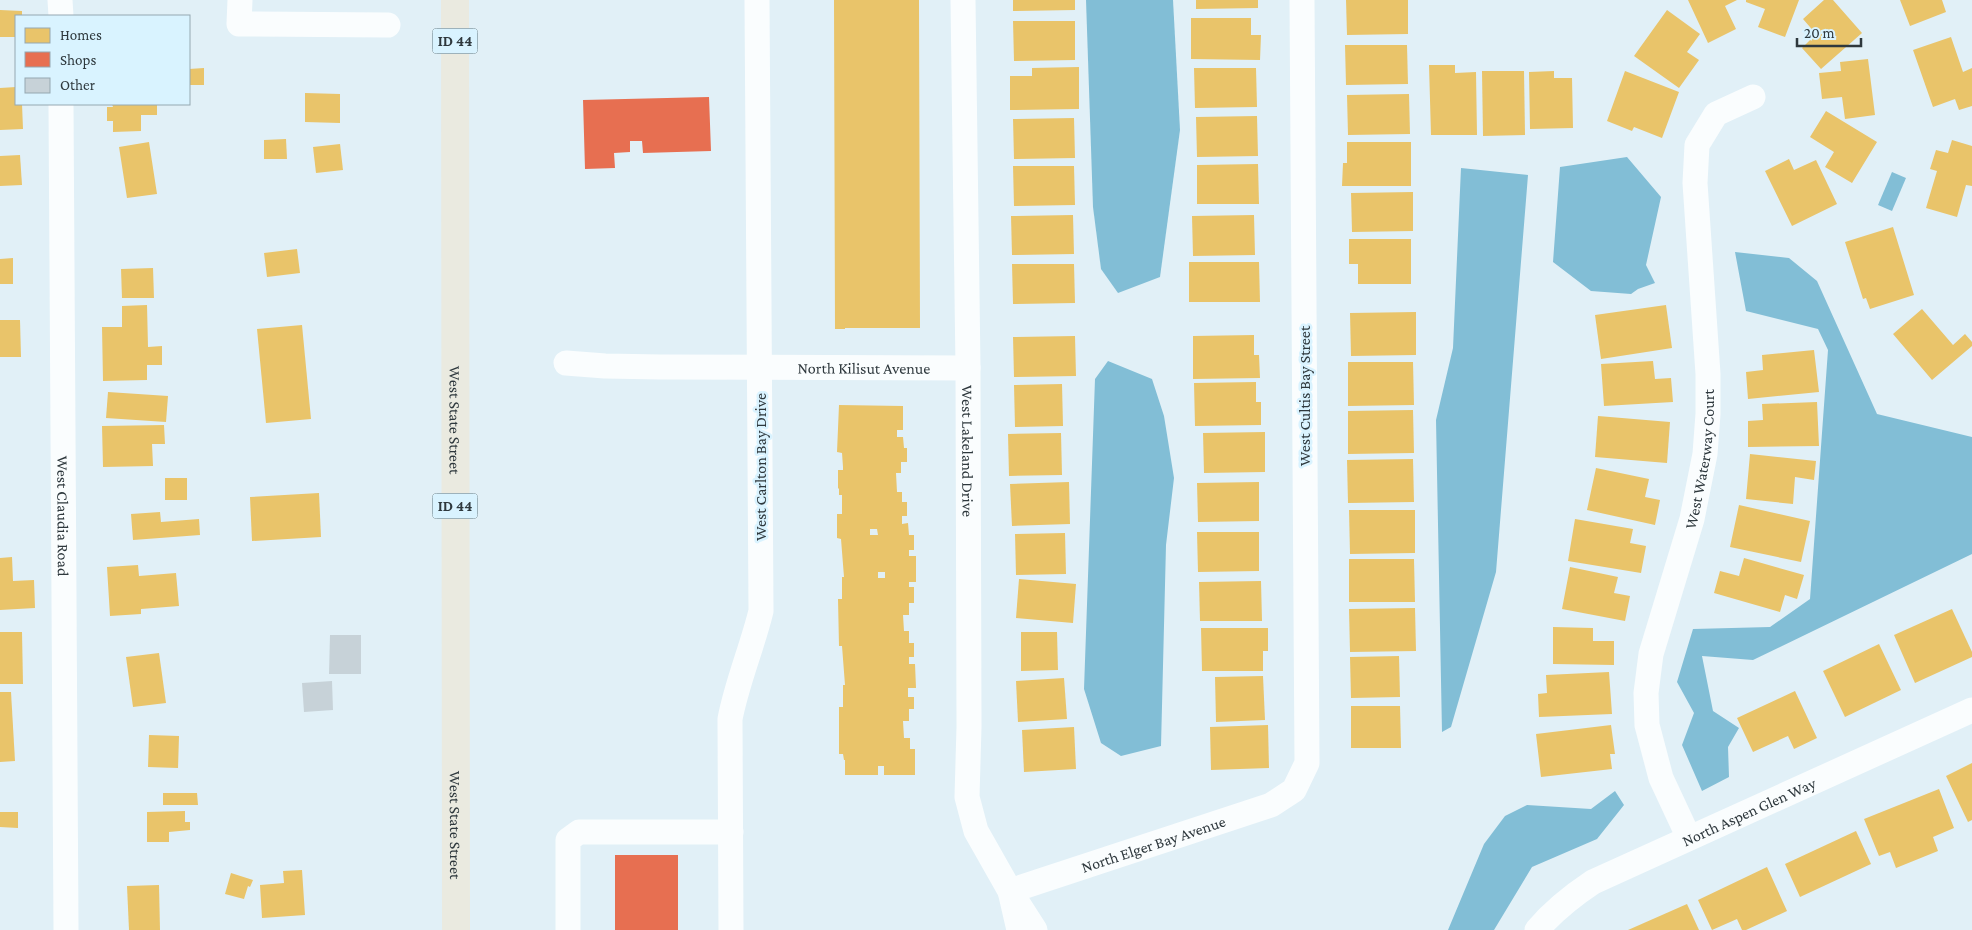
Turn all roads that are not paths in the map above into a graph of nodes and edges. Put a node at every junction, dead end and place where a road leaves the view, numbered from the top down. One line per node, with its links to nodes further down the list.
1 (60, 0): 7 (street)
2 (240, 0): 8 (street)
3 (455, 0): 20 (main road, West State Street / ID 44)
4 (757, 0): 12 (street, West Carlton Bay Drive)
5 (963, 0): 13 (street, West Lakeland Drive)
6 (1302, 0): 15 (street, West Cultis Bay Street)
7 (60, 15)
8 (388, 25)
9 (1753, 97): 17 (street, West Waterway Court)
10 (61, 105): 19 (street, West Claudia Road)
11 (566, 363): 12 (street, North Kilisut Avenue)
12 (759, 368): 13 (street, North Kilisut Avenue); 16 (street, West Carlton Bay Drive)
13 (968, 368): 18 (street, West Lakeland Drive)
14 (1972, 710): 17 (street, North Aspen Glen Way)
15 (1294, 790): 18 (street, North Elger Bay Avenue)
16 (730, 832): 21 (street); 22 (street, West Carlton Bay Drive)
17 (1689, 838): 25 (street, North Aspen Glen Way)
18 (1010, 891): 23 (street, West Lakeland Drive); 24 (street, West Lakeland Drive)
19 (66, 930)
20 (456, 930)
21 (568, 930)
22 (731, 930)
23 (1019, 930)
24 (1035, 930)
25 (1538, 930)

